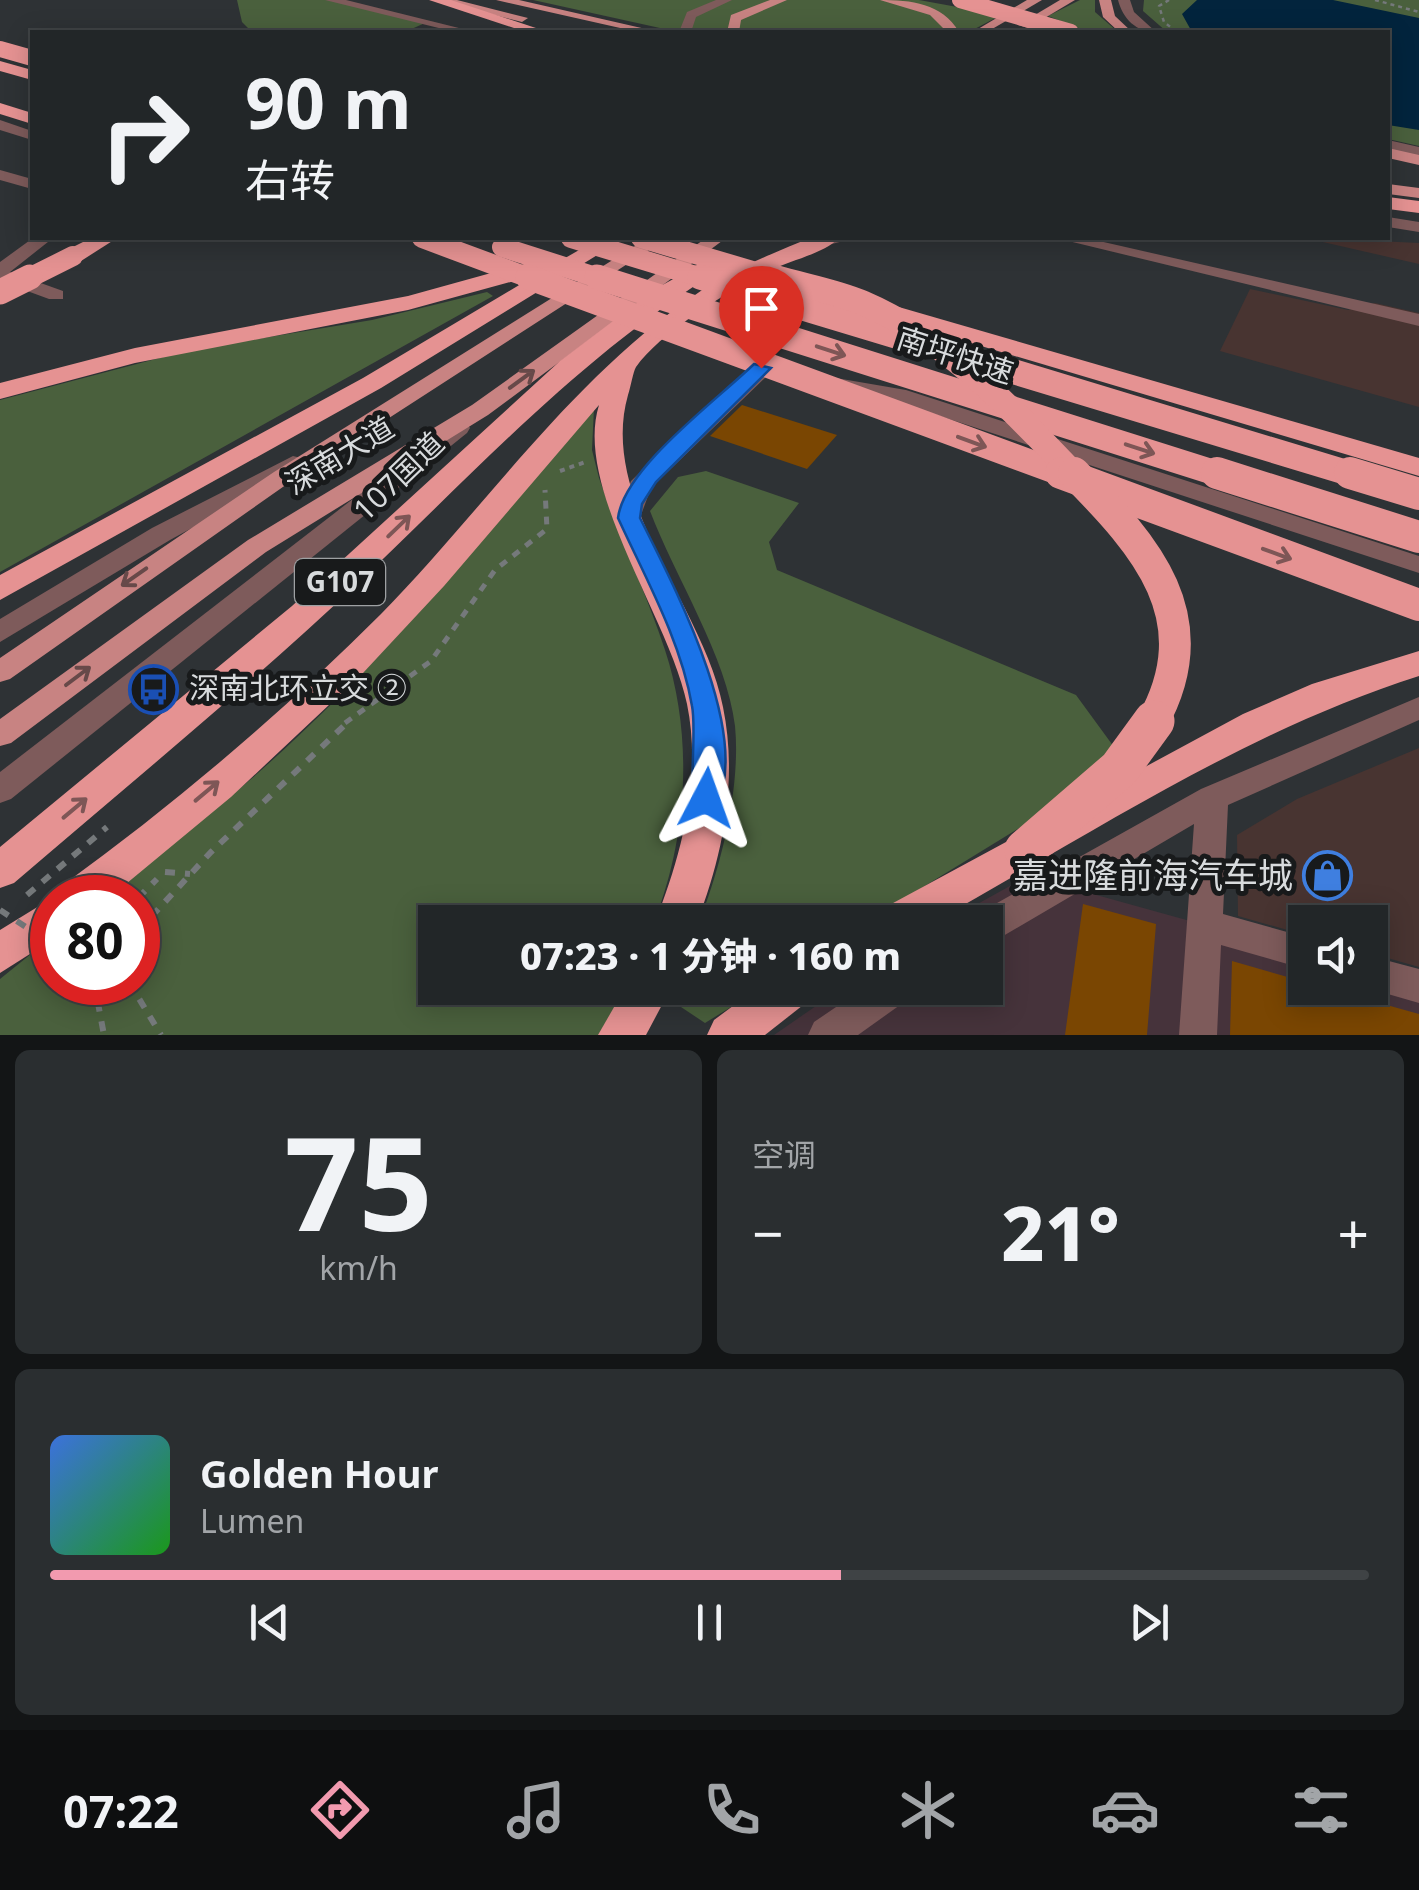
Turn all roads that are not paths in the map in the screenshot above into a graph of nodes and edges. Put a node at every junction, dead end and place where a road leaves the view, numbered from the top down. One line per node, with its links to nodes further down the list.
1 (331, 0): 13 (street)
2 (438, 0): 12 (highway)
3 (502, 0): 16 (main road)
4 (726, 0): 17 (street)
5 (781, 0): 18 (main road)
6 (886, 0): 19 (main road)
7 (960, 0): 22 (highway, bridge)
8 (1036, 0): 20 (main road)
9 (1069, 0): 21 (main road)
10 (1105, 0): 23 (main road)
11 (1124, 0): 24 (street)
12 (519, 22): 14 (highway); 15 (main road)
13 (460, 30)
14 (536, 30)
15 (576, 30)
16 (644, 30)
17 (686, 30)
18 (733, 30)
19 (952, 30)
20 (983, 30)
21 (1016, 30)
22 (1065, 30)
23 (1124, 30)
24 (1148, 30)
25 (0, 51): 26 (highway, bridge)
26 (30, 56)
27 (0, 66): 28 (highway)
28 (30, 74)
29 (0, 89): 30 (highway)
30 (30, 98)
31 (0, 108): 32 (highway)
32 (30, 118)
33 (0, 125): 34 (street)
34 (30, 135)
35 (1390, 149): 37 (street)
36 (1390, 150): 38 (main road)
37 (1419, 152)
38 (1419, 160)
39 (1390, 170): 40 (main road)
40 (1419, 174)
41 (0, 175): 42 (street)
42 (30, 183)
43 (1390, 189): 44 (main road)
44 (1419, 193)
45 (1390, 203): 46 (highway)
46 (1419, 206)
47 (1390, 222): 48 (street)
48 (1419, 227)
49 (42, 240): 64 (street)
50 (101, 240): 64 (highway, bridge)
51 (427, 240): 80 (highway, one-way to 80, bridge)
52 (476, 240): 77 (highway, 南坪快速, one-way to 77, bridge)
53 (578, 240): 75 (highway, 南坪快速, bridge)
54 (609, 240): 71 (highway)
55 (610, 240): 79 (highway)
56 (648, 240): 67 (highway, bridge)
57 (653, 240): 73 (main road, 深南大道)
58 (768, 240): 65 (highway, 107国道 / G107)
59 (822, 240): 63 (highway)
60 (837, 240): 63 (street)
61 (1074, 240): 68 (street)
62 (709, 244): 65 (highway); 72 (main road, 深南大道, one-way to 62)
63 (795, 249): 69 (highway)
64 (3, 281): 66 (street)
65 (674, 288): 89 (highway, 107国道 / G107, one-way to 65)
66 (56, 295)
67 (866, 304): 74 (highway, bridge); 88 (highway, bridge)
68 (1419, 320)
69 (645, 344): 70 (street); 76 (highway); 90 (highway, one-way to 69)
70 (761, 368): 76 (street); 78 (street)
71 (0, 391)
72 (480, 410): 85 (main road, 深南大道, one-way to 72); 86 (street)
73 (376, 416): 81 (street); 83 (main road, 深南大道, one-way to 83)
74 (1419, 467)
75 (1419, 494)
76 (629, 518): 91 (highway)
77 (1419, 537)
78 (1419, 565)
79 (0, 589)
80 (1419, 605)
81 (0, 632)
82 (1419, 664): 88 (highway, bridge)
83 (0, 672)
84 (1419, 708): 87 (street)
85 (0, 734)
86 (0, 790)
87 (1212, 798): 93 (street); 94 (street)
88 (1025, 850): 92 (highway)
89 (0, 871)
90 (105, 875)
91 (681, 905)
92 (926, 905)
93 (1003, 918)
94 (1204, 925): 96 (street); 106 (street)
95 (30, 932): 97 (highway)
96 (1288, 948)
97 (0, 954)
98 (1388, 977): 99 (street)
99 (1419, 986)
100 (639, 1005): 103 (highway)
101 (769, 1005): 104 (highway)
102 (870, 1005): 105 (street)
103 (622, 1035)
104 (730, 1035)
105 (828, 1035)
106 (1198, 1035)

